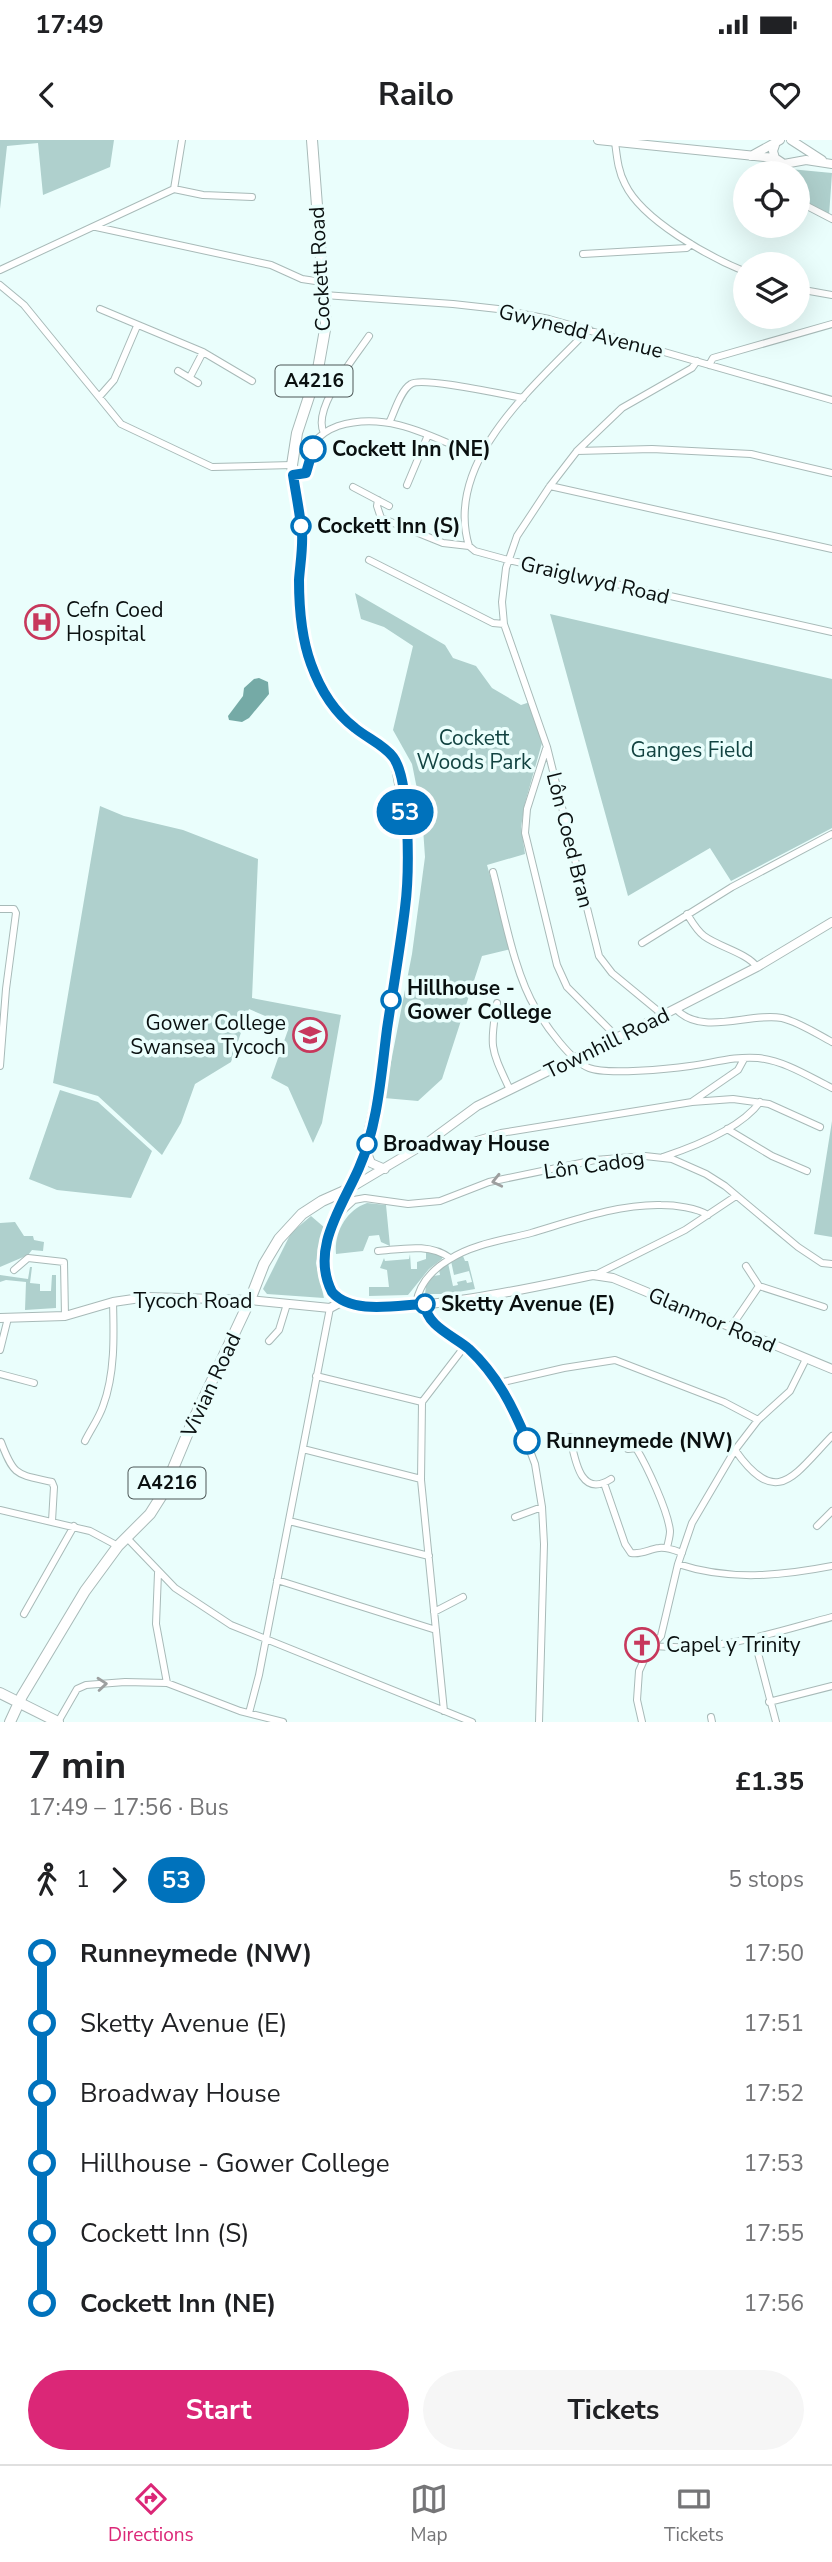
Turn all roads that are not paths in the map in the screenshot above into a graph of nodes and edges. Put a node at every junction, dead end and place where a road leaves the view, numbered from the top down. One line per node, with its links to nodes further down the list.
1 (182, 140): 13 (street)
2 (312, 140): 22 (main road, Cockett Road / A4216)
3 (598, 140): 5 (street)
4 (793, 141): 10 (street); 12 (street)
5 (615, 142): 7 (street); 18 (street)
6 (778, 142): 7 (street); 8 (street)
7 (748, 157): 8 (street)
8 (775, 158): 9 (street)
9 (780, 161)
10 (792, 161)
11 (803, 161): 12 (street)
12 (830, 164)
13 (174, 189): 14 (street); 17 (street)
14 (252, 197)
15 (810, 208): 16 (street)
16 (832, 219)
17 (96, 227): 21 (street); 22 (street)
18 (691, 244): 19 (street); 20 (street)
19 (583, 254)
20 (733, 265)
21 (0, 270)
22 (323, 282): 25 (main road, Cockett Road / A4216)
23 (0, 285): 39 (street)
24 (810, 291): 26 (street)
25 (324, 295): 30 (street, Gwynedd Avenue); 47 (main road, Cockett Road / A4216)
26 (832, 295)
27 (100, 309): 28 (street)
28 (137, 326): 32 (street); 39 (street)
29 (830, 327): 34 (street)
30 (589, 329): 33 (street, Gwynedd Avenue); 40 (street)
31 (369, 336): 43 (street)
32 (203, 352): 36 (street); 37 (street)
33 (697, 361): 34 (street, Gwynedd Avenue); 45 (street, Lôn Coed Bran)
34 (709, 365): 41 (street, Gwynedd Avenue)
35 (177, 371): 36 (street)
36 (190, 377): 38 (street)
37 (252, 381)
38 (198, 383)
39 (99, 397): 47 (street)
40 (523, 398): 42 (street); 46 (street)
41 (832, 400)
42 (390, 421): 43 (street); 44 (street)
43 (324, 433): 47 (street)
44 (428, 435): 46 (street); 49 (street)
45 (577, 451): 48 (street); 50 (street, Lôn Coed Bran)
46 (480, 457): 54 (street)
47 (292, 470): 84 (main road, Cockett Road / A4216)
48 (832, 473)
49 (407, 485)
50 (550, 486): 55 (street); 56 (street, Lôn Coed Bran)
51 (353, 487): 52 (street, Graiglwyd Road)
52 (379, 500): 53 (street, Graiglwyd Road); 54 (street, Graiglwyd Road)
53 (389, 506)
54 (469, 546): 56 (street, Graiglwyd Road)
55 (832, 549)
56 (508, 560): 58 (street, Lôn Coed Bran); 59 (street, Graiglwyd Road)
57 (369, 561): 58 (street)
58 (503, 624): 60 (street, Lôn Coed Bran)
59 (832, 632)
60 (547, 747): 71 (street, Lôn Coed Bran); 72 (street)
61 (832, 834): 64 (street)
62 (493, 872): 74 (street)
63 (0, 909): 68 (street)
64 (687, 914): 66 (street); 67 (street)
65 (832, 922): 67 (street, Townhill Road)
66 (642, 943)
67 (757, 967): 70 (street, Townhill Road)
68 (3, 989): 76 (street)
69 (498, 1003): 78 (street)
70 (676, 1009): 71 (street, Townhill Road); 73 (street)
71 (663, 1015): 72 (street, Townhill Road)
72 (618, 1038): 74 (street, Townhill Road)
73 (832, 1042)
74 (575, 1059): 75 (street); 78 (street, Townhill Road)
75 (744, 1059): 77 (street); 79 (street)
76 (0, 1066)
77 (832, 1088)
78 (510, 1090): 83 (street, Townhill Road)
79 (692, 1102): 80 (street); 83 (street)
80 (760, 1102): 81 (street); 82 (street)
81 (820, 1127)
82 (727, 1129): 85 (street); 87 (street)
83 (428, 1142): 86 (street, Townhill Road)
84 (365, 1148): 86 (street); 88 (main road, Cockett Road / A4216)
85 (661, 1158): 90 (street, Lôn Cadog); 93 (street, Lôn Cadog, one-way to 93)
86 (385, 1169): 89 (street, Townhill Road)
87 (807, 1171)
88 (356, 1174): 89 (main road, Cockett Road / A4216); 91 (main road, A4216)
89 (349, 1189): 91 (main road, Vivian Road / A4216); 93 (street)
90 (736, 1196): 92 (street); 96 (street, Lôn Cadog)
91 (322, 1201): 101 (main road, Vivian Road / A4216)
92 (708, 1214): 95 (street); 99 (street)
93 (335, 1219): 102 (street)
94 (378, 1251): 95 (street)
95 (450, 1258): 105 (street)
96 (832, 1264)
97 (746, 1266): 100 (street)
98 (15, 1270): 108 (street)
99 (593, 1275): 105 (street, Glanmor Road); 110 (street, Glanmor Road)
100 (759, 1286): 106 (street); 110 (street)
101 (250, 1300): 103 (street, Tycoch Road); 104 (street, Tycoch Road); 140 (main road, Vivian Road / A4216)
102 (343, 1301): 105 (street, Glanmor Road); 107 (street)
103 (113, 1302): 108 (street, Tycoch Road); 124 (street)
104 (287, 1304): 107 (street, Tycoch Road); 111 (street)
105 (421, 1304): 112 (street)
106 (824, 1307)
107 (330, 1308): 117 (street)
108 (65, 1316): 109 (street, Tycoch Road)
109 (4, 1318): 113 (street)
110 (731, 1327): 114 (street, Glanmor Road)
111 (269, 1341)
112 (465, 1346): 119 (street); 120 (street)
113 (0, 1350)
114 (806, 1359): 115 (street, Glanmor Road); 121 (street)
115 (832, 1369)
116 (0, 1374): 118 (street)
117 (316, 1376): 120 (street); 128 (street)
118 (34, 1383)
119 (499, 1384): 121 (street); 132 (street)
120 (422, 1402): 131 (street)
121 (758, 1420): 130 (street)
122 (832, 1436): 130 (street)
123 (570, 1437): 142 (street)
124 (85, 1440)
125 (1, 1442): 136 (street)
126 (643, 1442): 127 (street)
127 (636, 1448): 129 (street); 142 (street)
128 (303, 1449): 131 (street); 137 (street)
129 (628, 1449)
130 (735, 1450): 143 (street)
131 (421, 1479): 144 (street)
132 (542, 1507): 135 (street); 168 (street)
133 (832, 1511): 139 (street)
134 (1, 1512): 136 (street)
135 (515, 1517)
136 (52, 1521): 138 (street)
137 (289, 1521): 144 (street); 148 (street)
138 (74, 1526): 141 (street); 151 (street)
139 (817, 1526)
140 (127, 1538): 141 (main road, Vivian Road / A4216); 147 (street)
141 (118, 1546): 161 (main road, Vivian Road / A4216)
142 (667, 1548): 143 (street)
143 (682, 1553): 145 (street)
144 (429, 1556): 150 (street)
145 (678, 1564): 146 (street); 156 (street)
146 (832, 1566)
147 (158, 1573): 155 (street); 157 (street)
148 (277, 1580): 153 (street); 155 (street)
149 (463, 1597): 150 (street)
150 (434, 1612): 153 (street)
151 (24, 1614)
152 (832, 1616): 154 (street)
153 (436, 1630): 162 (street)
154 (754, 1638): 156 (street); 160 (street)
155 (266, 1639): 162 (street); 163 (street)
156 (654, 1646): 169 (street)
157 (167, 1683): 163 (street); 165 (street, one-way to 157)
158 (832, 1686): 160 (street)
159 (0, 1693): 161 (main road)
160 (769, 1702): 170 (street)
161 (19, 1703): 164 (main road, A4216); 165 (main road)
162 (444, 1711): 167 (street)
163 (249, 1713): 166 (street)
164 (10, 1722)
165 (58, 1722)
166 (283, 1722)
167 (471, 1722)
168 (539, 1722)
169 (642, 1722)
170 (776, 1722)

